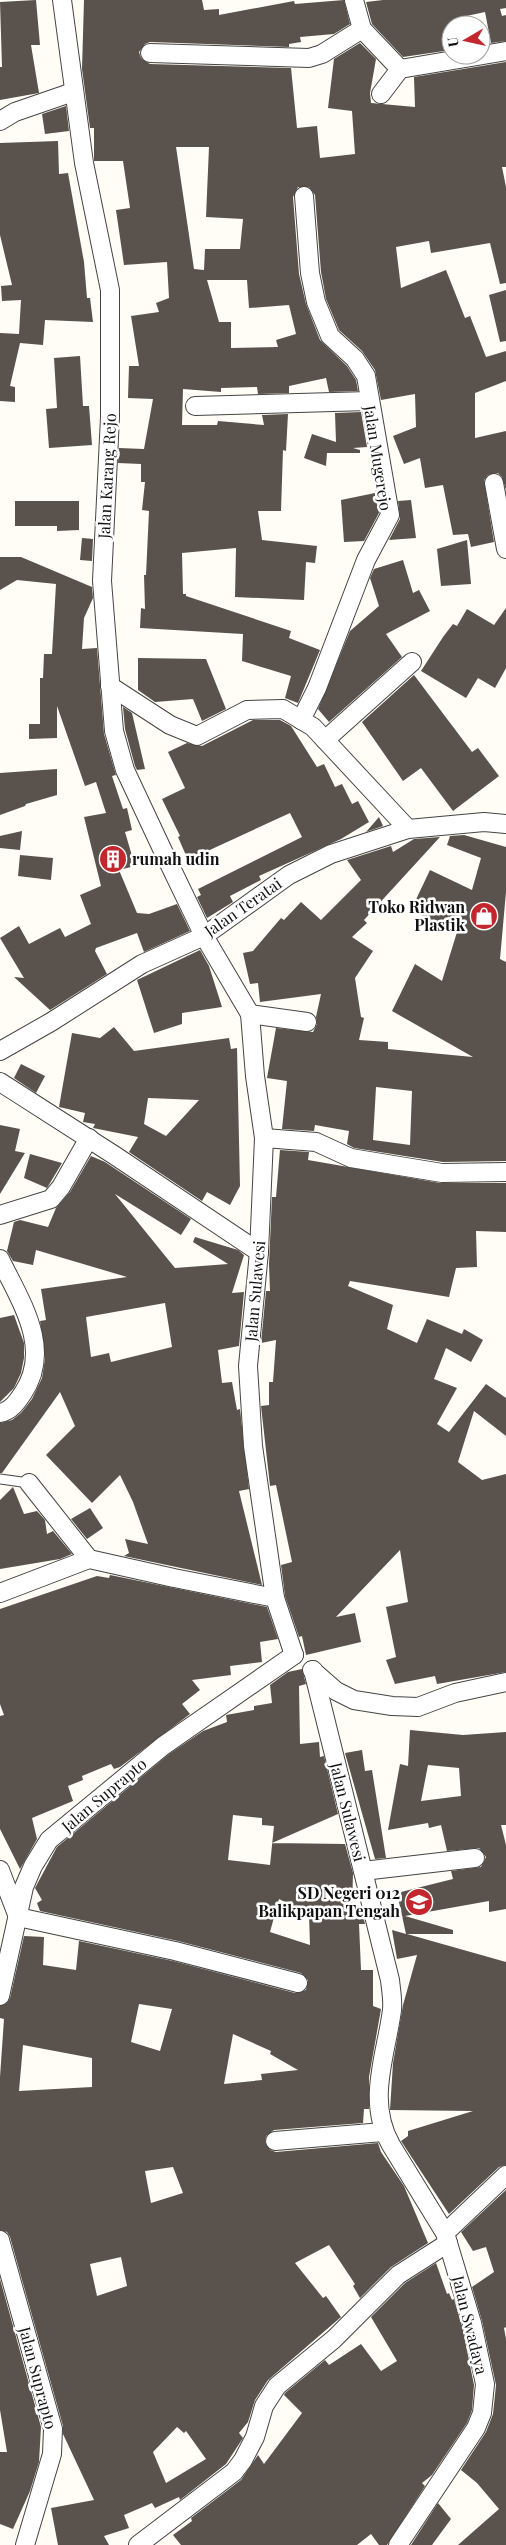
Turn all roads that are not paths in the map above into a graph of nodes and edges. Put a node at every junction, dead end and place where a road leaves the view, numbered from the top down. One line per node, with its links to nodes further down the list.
1 (62, 0): 7 (street, Jalan Karang Rejo)
2 (354, 0): 3 (street)
3 (362, 29): 5 (street); 6 (street)
4 (506, 51): 6 (street)
5 (150, 53)
6 (400, 69): 8 (street)
7 (73, 92): 9 (street); 16 (street, Jalan Karang Rejo)
8 (381, 94)
9 (0, 121)
10 (304, 196): 11 (street, Jalan Mugerejo)
11 (369, 401): 12 (street); 17 (street, Jalan Mugerejo)
12 (195, 406)
13 (494, 483): 14 (street)
14 (506, 549)
15 (412, 662): 18 (street)
16 (110, 686): 17 (street); 21 (street, Jalan Karang Rejo)
17 (301, 720): 18 (street)
18 (324, 740): 20 (street)
19 (506, 824): 20 (street, Jalan Teratai)
20 (408, 828): 21 (street, Jalan Teratai)
21 (204, 936): 22 (street, Jalan Sulawesi); 24 (street, Jalan Teratai)
22 (250, 1014): 23 (street); 27 (street, Jalan Sulawesi)
23 (307, 1022)
24 (0, 1051)
25 (0, 1082): 26 (street)
26 (88, 1138): 29 (street); 30 (street)
27 (264, 1138): 28 (street); 30 (street, Jalan Sulawesi)
28 (506, 1172)
29 (0, 1215)
30 (259, 1252): 37 (street, Jalan Sulawesi)
31 (0, 1259): 32 (street)
32 (0, 1413)
33 (0, 1479): 34 (lane)
34 (29, 1483): 35 (street)
35 (89, 1559): 36 (street); 37 (street)
36 (0, 1593)
37 (274, 1598): 38 (street, Jalan Sulawesi)
38 (294, 1656): 39 (street); 44 (street, Jalan Suprapto)
39 (313, 1670): 40 (street); 43 (street, Jalan Sulawesi)
40 (506, 1682)
41 (474, 1858): 43 (street)
42 (0, 1870): 44 (street)
43 (363, 1871): 47 (street, Jalan Sulawesi)
44 (18, 1917): 45 (street); 46 (street, Jalan Suprapto)
45 (298, 1983)
46 (0, 1996)
47 (383, 2132): 48 (street); 50 (street, Jalan Sulawesi)
48 (275, 2141)
49 (506, 2175): 50 (street)
50 (447, 2238): 53 (street); 54 (street, Jalan Swadaya)
51 (1, 2245): 52 (street, Jalan Suprapto)
52 (31, 2541)
53 (138, 2545)
54 (398, 2545)

